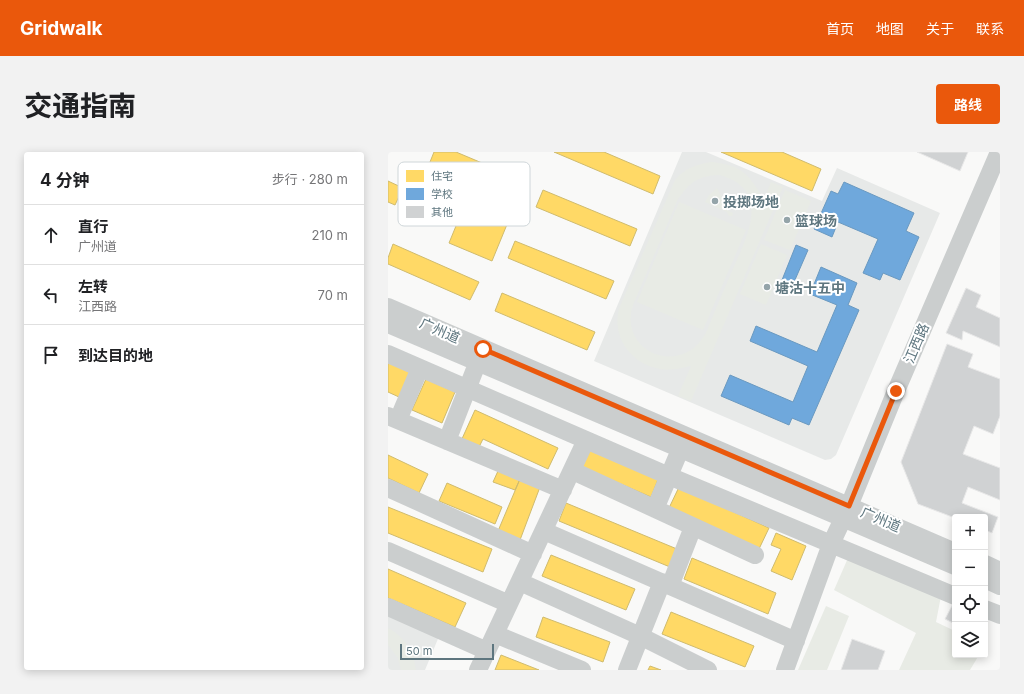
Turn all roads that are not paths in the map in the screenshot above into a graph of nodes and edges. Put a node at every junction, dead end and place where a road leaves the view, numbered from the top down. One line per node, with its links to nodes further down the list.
1 (999, 152): 17 (street, 江西路)
2 (388, 307): 5 (street, 广州道)
3 (388, 324): 5 (street, 广州道)
4 (388, 354): 6 (street)
5 (480, 356): 7 (street); 11 (street, 广州道)
6 (420, 368): 7 (street); 8 (street)
7 (467, 388): 9 (street); 10 (street)
8 (391, 419): 10 (street)
9 (586, 440): 12 (street); 13 (street)
10 (446, 441): 15 (street)
11 (683, 442): 13 (street); 17 (street, 广州道)
12 (573, 471): 15 (street); 16 (street)
13 (669, 476): 16 (street); 20 (street)
14 (388, 488): 23 (street)
15 (564, 490): 19 (street)
16 (655, 509): 18 (street)
17 (846, 512): 20 (street, 江西路); 22 (street, 广州道); 25 (street, 广州道)
18 (693, 526): 24 (street); 30 (street)
19 (544, 530): 23 (street); 30 (street)
20 (831, 544): 32 (street); 39 (street, 江西路)
21 (388, 551): 33 (street)
22 (952, 551)
23 (533, 554): 29 (street)
24 (754, 555)
25 (952, 565)
26 (988, 565): 27 (street)
27 (1000, 571)
28 (988, 580): 31 (street)
29 (520, 582): 33 (street); 38 (street)
30 (666, 584): 38 (street); 39 (street)
31 (1000, 586)
32 (952, 595)
33 (509, 604): 37 (street)
34 (388, 607): 40 (street)
35 (988, 610): 36 (street)
36 (1000, 615)
37 (495, 634): 40 (street); 42 (street)
38 (640, 636): 43 (street); 44 (street)
39 (796, 641): 45 (street, 江西路)
40 (487, 651): 41 (street)
41 (478, 670)
42 (582, 670)
43 (627, 670)
44 (708, 670)
45 (785, 670)

